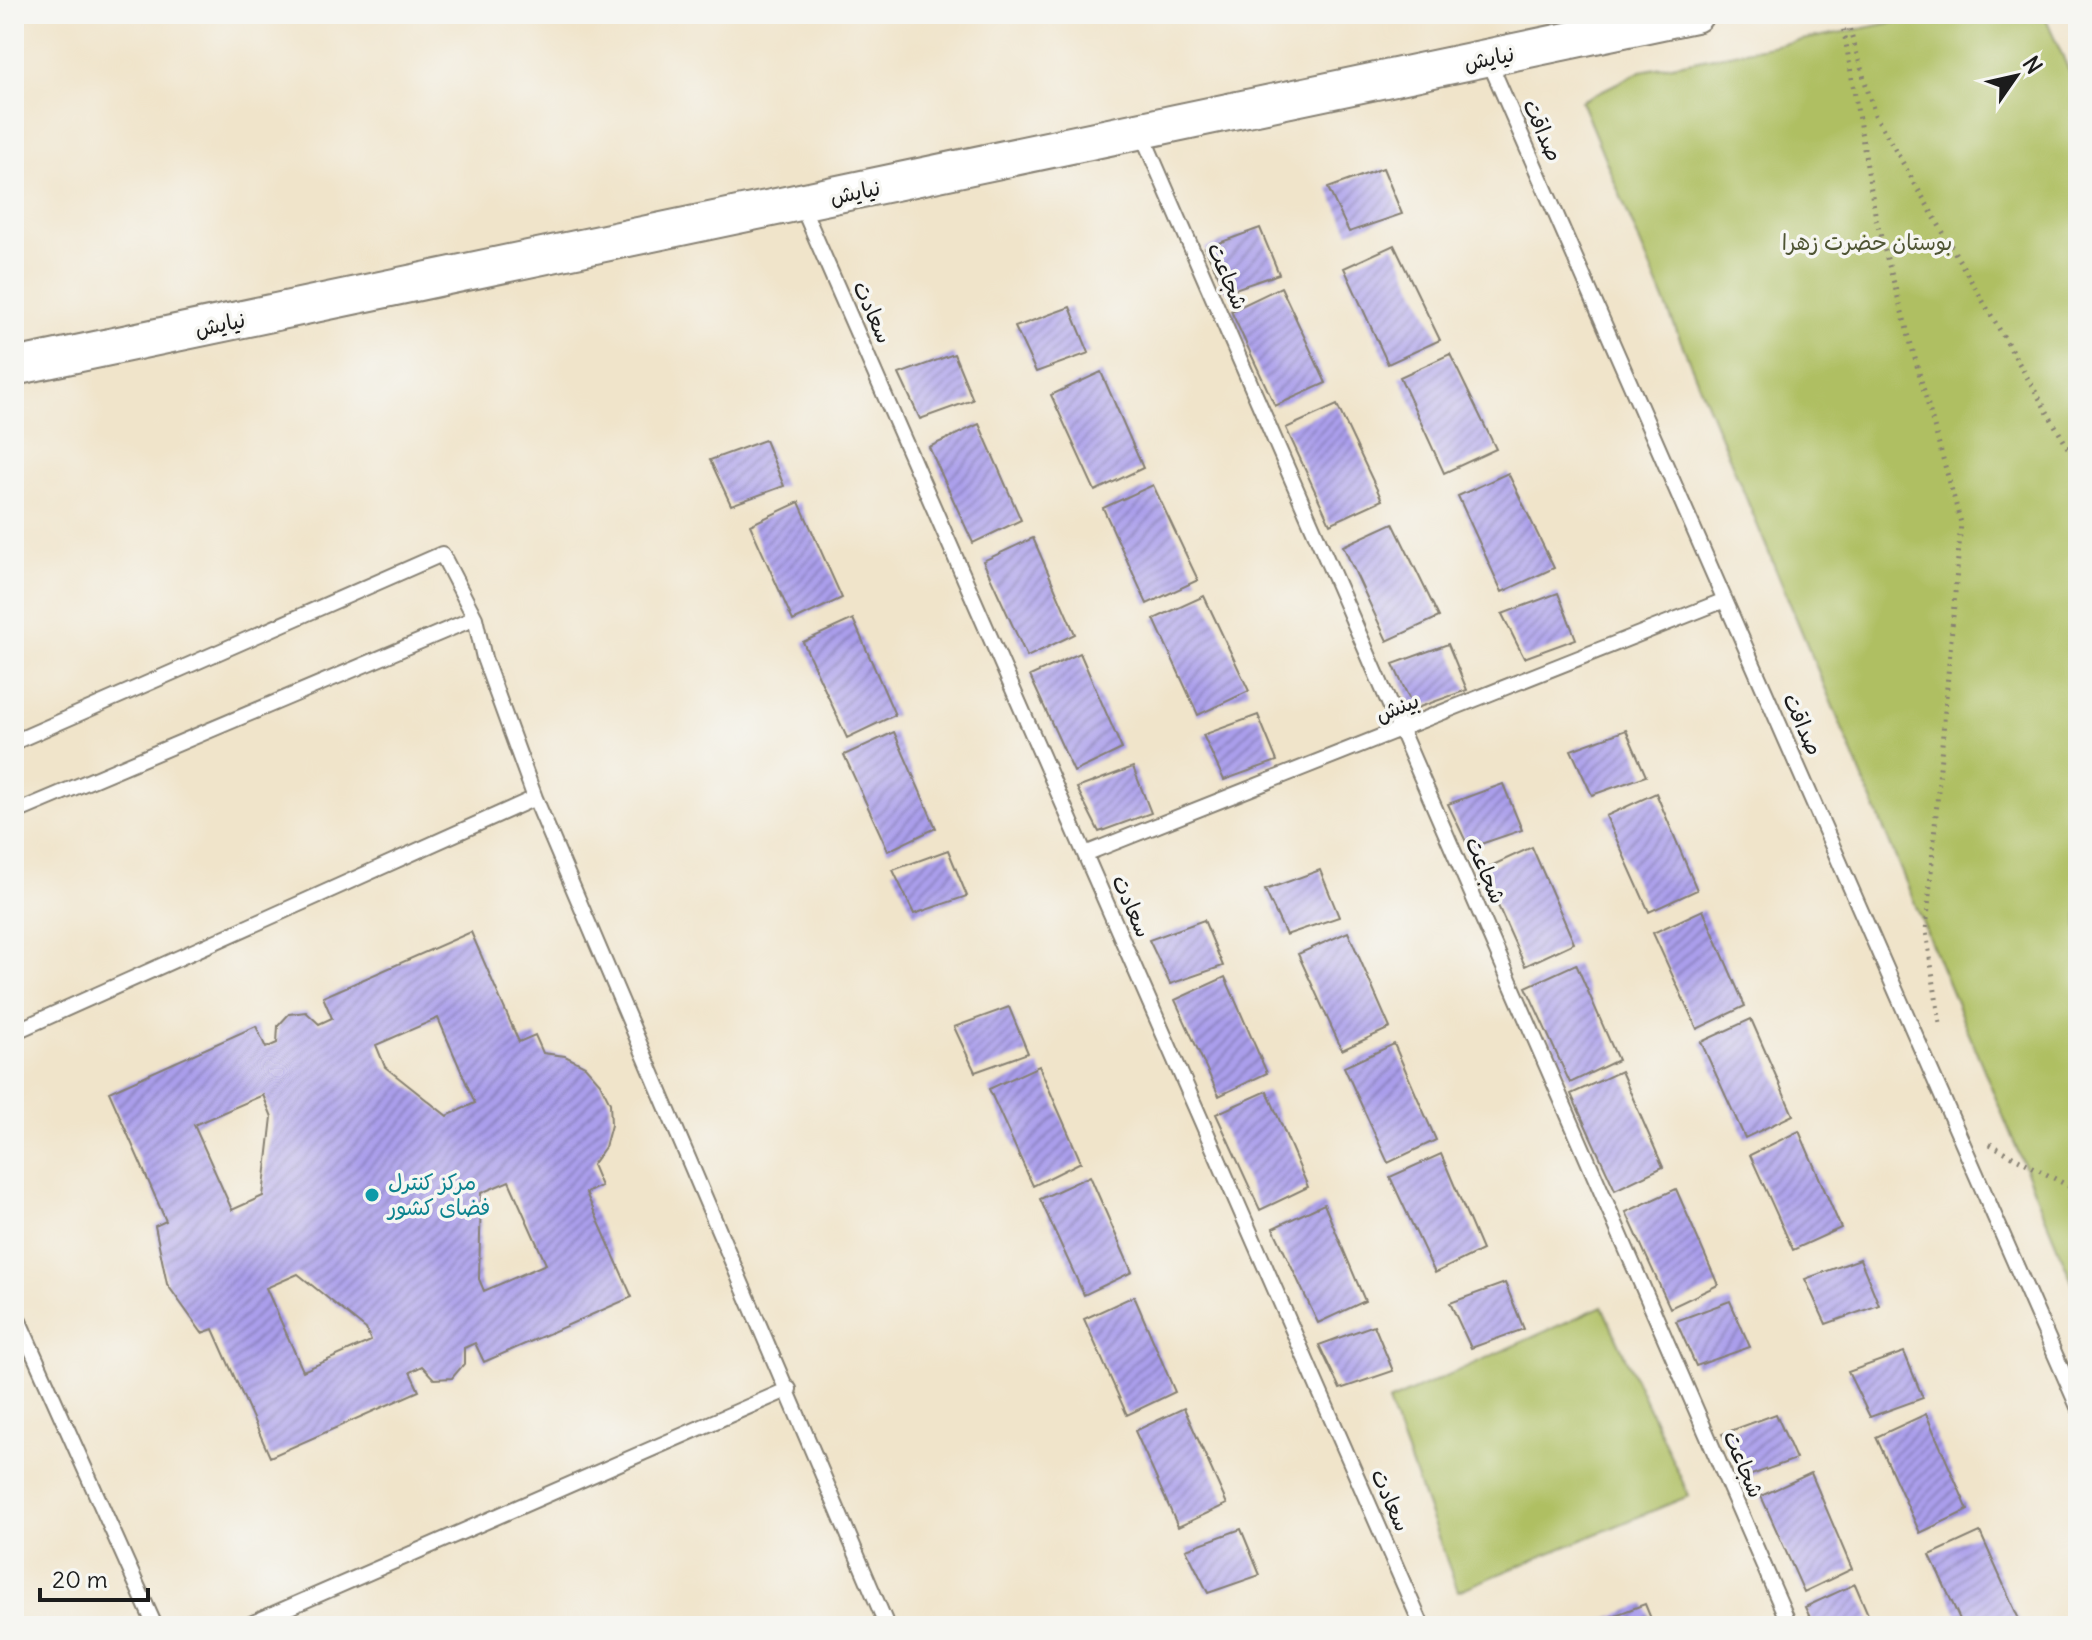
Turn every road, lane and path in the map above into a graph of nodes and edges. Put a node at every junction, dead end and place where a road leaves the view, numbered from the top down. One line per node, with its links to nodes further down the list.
1 (1695, 14): 3 (street, نیایش)
2 (1843, 14): 7 (path); 16 (path)
3 (1488, 58): 4 (street, نیایش); 8 (lane, صداقت)
4 (1141, 132): 5 (street, نیایش); 10 (lane, شجاعت)
5 (801, 204): 6 (street, نیایش); 14 (lane, سعادت)
6 (14, 367)
7 (2078, 465)
8 (1725, 600): 10 (lane, بینش); 17 (lane, صداقت)
9 (475, 618): 11 (lane); 12 (lane); 13 (lane)
10 (1400, 729): 14 (lane, بینش); 26 (lane, شجاعت)
11 (14, 742)
12 (535, 798): 15 (lane); 20 (lane)
13 (14, 813)
14 (1085, 854): 25 (lane, سعادت)
15 (14, 1032)
16 (1942, 1036)
17 (1955, 1126): 18 (path); 21 (lane, صداقت)
18 (2078, 1191)
19 (14, 1310): 22 (lane)
20 (789, 1389): 23 (lane); 24 (lane)
21 (2078, 1407)
22 (155, 1626)
23 (246, 1626)
24 (887, 1626)
25 (1422, 1626)
26 (1790, 1626)

